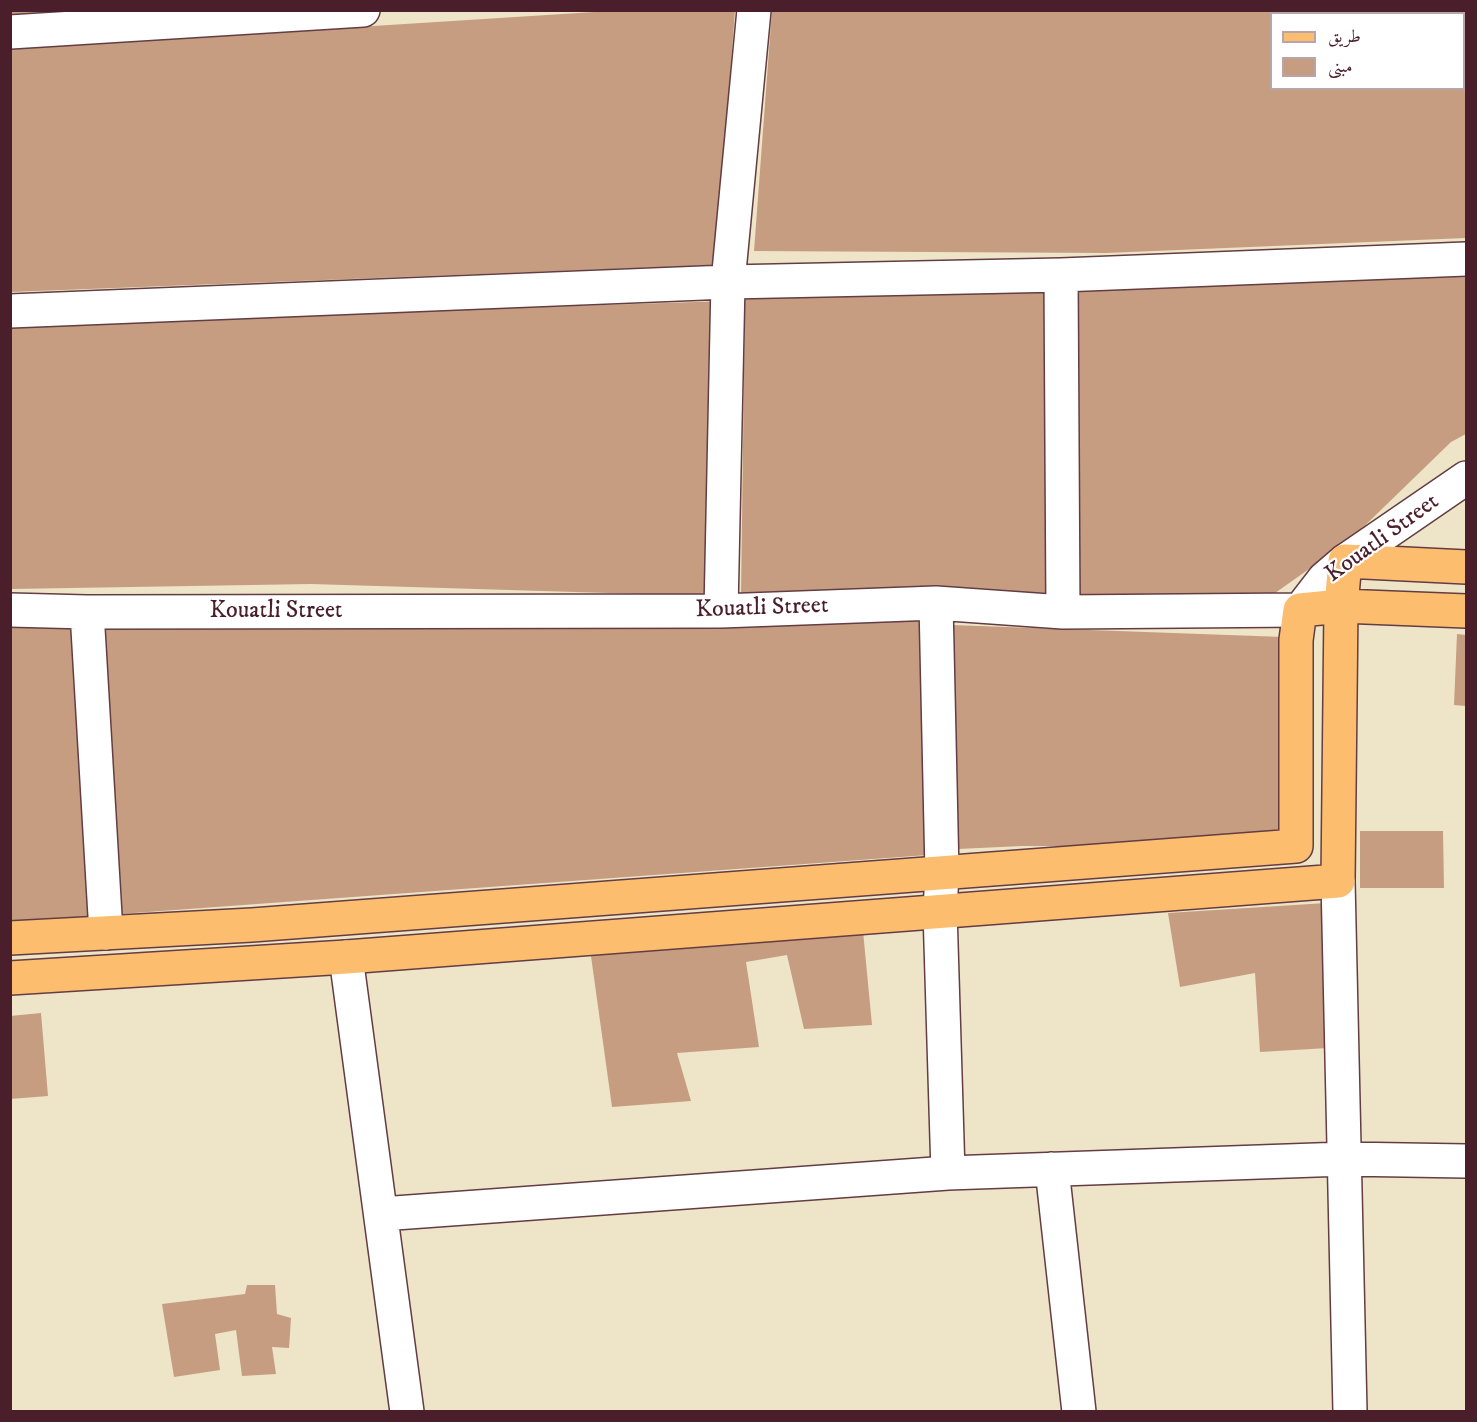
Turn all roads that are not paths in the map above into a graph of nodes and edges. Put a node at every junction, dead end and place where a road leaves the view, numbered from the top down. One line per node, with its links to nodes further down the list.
1 (363, 10): 3 (street)
2 (754, 10): 6 (street)
3 (10, 32)
4 (1467, 259): 5 (street)
5 (1061, 275): 6 (street); 18 (street)
6 (728, 282): 7 (street); 15 (street)
7 (10, 311)
8 (1467, 478): 9 (street, Kouatli Street)
9 (1345, 561): 10 (main road); 12 (main road); 13 (street, Kouatli Street)
10 (1467, 567)
11 (936, 603): 15 (street, Kouatli Street); 18 (street, Kouatli Street); 19 (street)
12 (1341, 606): 13 (main road); 16 (main road); 20 (main road)
13 (1300, 609): 18 (street, Kouatli Street); 19 (main road)
14 (10, 610): 17 (street, Kouatli Street)
15 (721, 611): 17 (street, Kouatli Street)
16 (1467, 611)
17 (87, 612): 22 (street)
18 (1064, 612)
19 (942, 873): 21 (street); 22 (main road)
20 (1338, 881): 21 (main road); 26 (street)
21 (939, 911): 24 (main road); 29 (street)
22 (106, 933): 23 (main road)
23 (10, 938)
24 (346, 957): 25 (main road); 30 (street)
25 (10, 978)
26 (1344, 1159): 27 (street); 28 (street); 33 (street)
27 (1467, 1161)
28 (1052, 1168): 29 (street); 32 (street)
29 (948, 1173): 30 (street)
30 (381, 1214): 31 (street)
31 (407, 1412)
32 (1079, 1412)
33 (1350, 1412)

